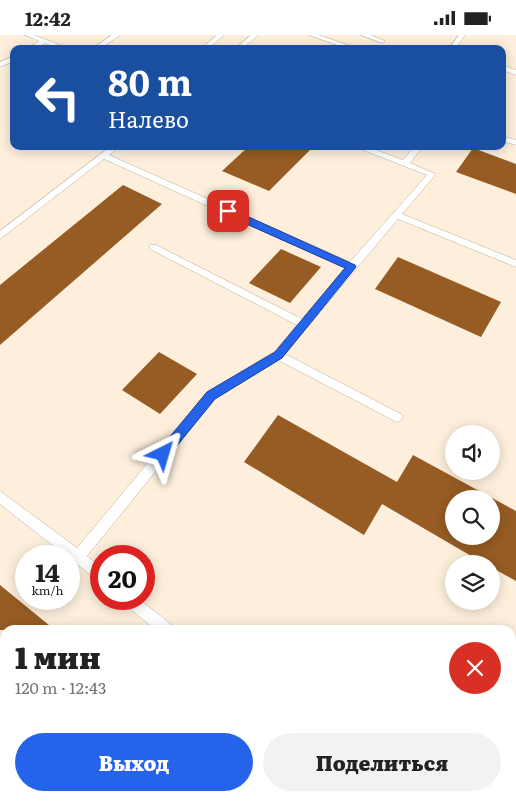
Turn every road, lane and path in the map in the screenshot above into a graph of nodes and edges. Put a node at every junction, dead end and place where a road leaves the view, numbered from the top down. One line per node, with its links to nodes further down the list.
1 (28, 35): 7 (lane)
2 (117, 35): 11 (lane)
3 (221, 35): 12 (lane)
4 (255, 35): 13 (lane)
5 (312, 35): 14 (lane)
6 (364, 35): 8 (lane)
7 (44, 41): 9 (lane); 10 (lane)
8 (382, 41)
9 (37, 45)
10 (55, 45)
11 (101, 45)
12 (209, 45)
13 (243, 45)
14 (343, 45)
15 (111, 150): 18 (lane)
16 (368, 150): 19 (lane)
17 (416, 150): 19 (lane)
18 (104, 156): 21 (lane); 24 (lane)
19 (405, 164): 20 (lane)
20 (396, 215): 23 (lane); 24 (lane)
21 (0, 236)
22 (153, 247): 25 (lane)
23 (516, 264)
24 (351, 267): 25 (lane)
25 (304, 324): 26 (lane)
26 (278, 355): 27 (lane); 30 (lane)
27 (397, 417)
28 (0, 497): 29 (lane)
29 (62, 545)
30 (80, 555)
31 (80, 559): 32 (lane)
32 (90, 567)
33 (142, 610): 34 (lane)
34 (161, 625)

